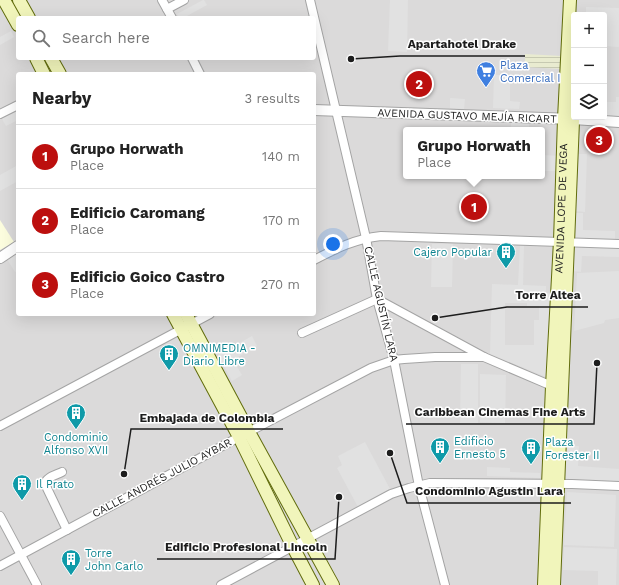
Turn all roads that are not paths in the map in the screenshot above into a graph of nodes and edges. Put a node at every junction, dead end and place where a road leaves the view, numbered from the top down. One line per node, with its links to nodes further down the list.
1 (4, 0): 13 (main road)
2 (19, 0): 10 (main road)
3 (162, 0): 8 (street)
4 (184, 0): 8 (street)
5 (310, 0): 12 (street, CALLE AGUSTÍN LARA)
6 (570, 0): 26 (main road, AVENIDA LOPE DE VEGA)
7 (577, 0): 9 (main road)
8 (167, 9): 11 (street)
9 (576, 12)
10 (28, 16)
11 (171, 16)
12 (314, 16)
13 (16, 21)
14 (316, 25): 24 (street, CALLE AGUSTÍN LARA)
15 (37, 60): 18 (main road)
16 (52, 60): 19 (main road)
17 (193, 60): 20 (street)
18 (43, 72)
19 (59, 72)
20 (199, 72)
21 (16, 106): 25 (street)
22 (571, 108): 26 (main road, AVENIDA LOPE DE VEGA)
23 (316, 110): 24 (street, AVENIDA GUSTAVO MEJÍA RICART)
24 (337, 111): 26 (street, AVENIDA GUSTAVO MEJÍA RICART); 28 (street, CALLE AGUSTÍN LARA)
25 (0, 114)
26 (568, 119): 27 (street, AVENIDA GUSTAVO MEJÍA RICART); 29 (main road, AVENIDA LOPE DE VEGA)
27 (619, 122)
28 (366, 238): 29 (street); 33 (street); 34 (street, CALLE AGUSTÍN LARA)
29 (565, 241): 30 (street); 41 (main road, AVENIDA LOPE DE VEGA); 45 (main road, AVENIDA LOPE DE VEGA)
30 (619, 244)
31 (16, 247): 32 (street)
32 (0, 258)
33 (316, 259)
34 (377, 299): 38 (street); 39 (street); 40 (street, CALLE AGUSTÍN LARA)
35 (176, 316): 37 (main road)
36 (204, 316): 37 (street)
37 (186, 322): 42 (street); 43 (main road)
38 (302, 333)
39 (484, 358): 40 (street, CALLE ANDRÉS JULIO AYBAR); 41 (street, CALLE ANDRÉS JULIO AYBAR)
40 (394, 360): 43 (street, CALLE ANDRÉS JULIO AYBAR); 46 (street, CALLE AGUSTÍN LARA)
41 (552, 386): 45 (main road, AVENIDA LOPE DE VEGA)
42 (0, 426)
43 (244, 434): 49 (street, CALLE ANDRÉS JULIO AYBAR); 50 (main road); 51 (main road)
44 (62, 472): 49 (street)
45 (553, 484): 46 (street); 47 (street); 59 (main road, AVENIDA LOPE DE VEGA); 60 (main road, AVENIDA LOPE DE VEGA)
46 (419, 486): 50 (street); 58 (street, CALLE AGUSTÍN LARA)
47 (619, 486)
48 (0, 516): 52 (street)
49 (67, 530): 52 (street, CALLE ANDRÉS JULIO AYBAR)
50 (308, 539): 51 (street); 57 (main road)
51 (293, 547): 55 (street); 56 (main road)
52 (21, 554): 53 (street, CALLE ANDRÉS JULIO AYBAR); 54 (street)
53 (0, 566)
54 (37, 585)
55 (221, 585)
56 (313, 585)
57 (333, 585)
58 (445, 585)
59 (544, 585)
60 (554, 585)

